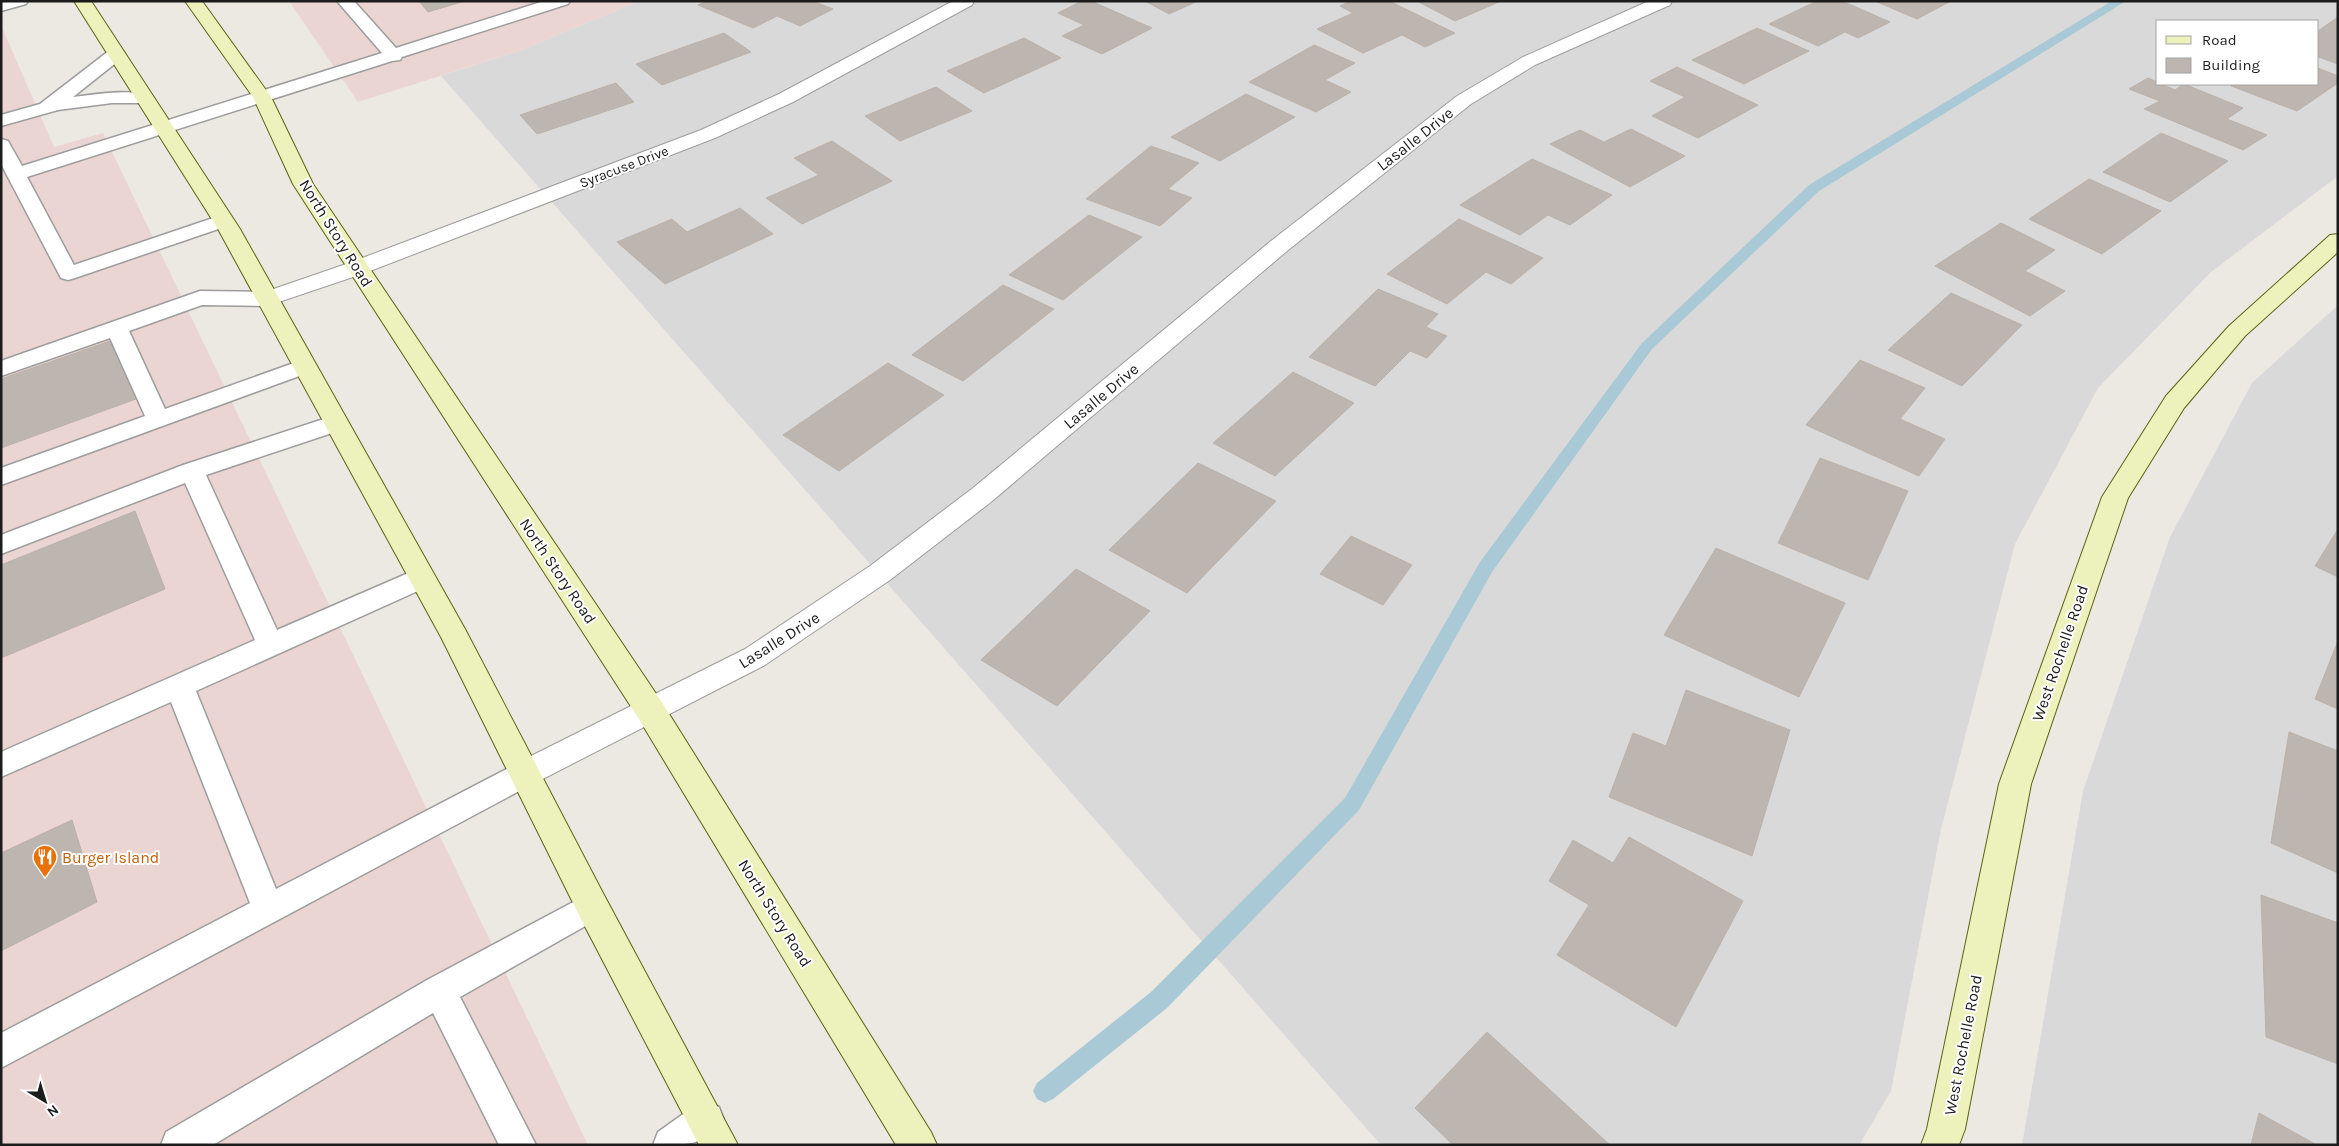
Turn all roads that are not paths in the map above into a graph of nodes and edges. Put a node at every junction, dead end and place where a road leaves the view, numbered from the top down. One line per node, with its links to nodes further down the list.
1 (20, 1): 8 (lane)
2 (82, 1): 9 (main road)
3 (193, 1): 11 (main road, North Story Road)
4 (345, 1): 10 (lane)
5 (562, 1): 10 (lane)
6 (966, 1): 20 (street, Syracuse Drive)
7 (1664, 1): 33 (street, Lasalle Drive)
8 (1, 6)
9 (116, 54): 12 (main road); 13 (lane)
10 (394, 56): 11 (lane)
11 (262, 98): 15 (lane); 20 (main road, North Story Road)
12 (145, 99): 13 (lane); 15 (main road)
13 (26, 114): 14 (lane)
14 (1, 121)
15 (164, 128): 17 (lane); 18 (main road)
16 (1, 145): 17 (lane)
17 (16, 174): 18 (lane)
18 (223, 221): 21 (main road)
19 (2338, 240): 45 (main road, West Rochelle Road)
20 (357, 268): 21 (street, Syracuse Drive); 33 (main road, North Story Road)
21 (267, 299): 22 (lane); 23 (main road)
22 (117, 328): 24 (lane); 25 (lane)
23 (305, 366): 25 (lane); 26 (main road)
24 (1, 369)
25 (158, 419): 28 (lane)
26 (336, 423): 27 (lane); 30 (main road)
27 (192, 472): 29 (lane); 31 (lane)
28 (5, 476)
29 (1, 545)
30 (422, 578): 31 (lane); 35 (main road)
31 (270, 644): 32 (lane)
32 (180, 685): 34 (lane); 37 (lane)
33 (650, 710): 35 (street, Lasalle Drive); 44 (main road, North Story Road)
34 (1, 765)
35 (526, 773): 36 (main road); 37 (lane)
36 (592, 906): 38 (lane); 40 (main road)
37 (268, 909): 39 (lane)
38 (439, 991): 41 (lane); 42 (lane)
39 (1, 1051)
40 (712, 1132): 43 (lane)
41 (179, 1145)
42 (518, 1145)
43 (671, 1145)
44 (918, 1145)
45 (1940, 1145)

